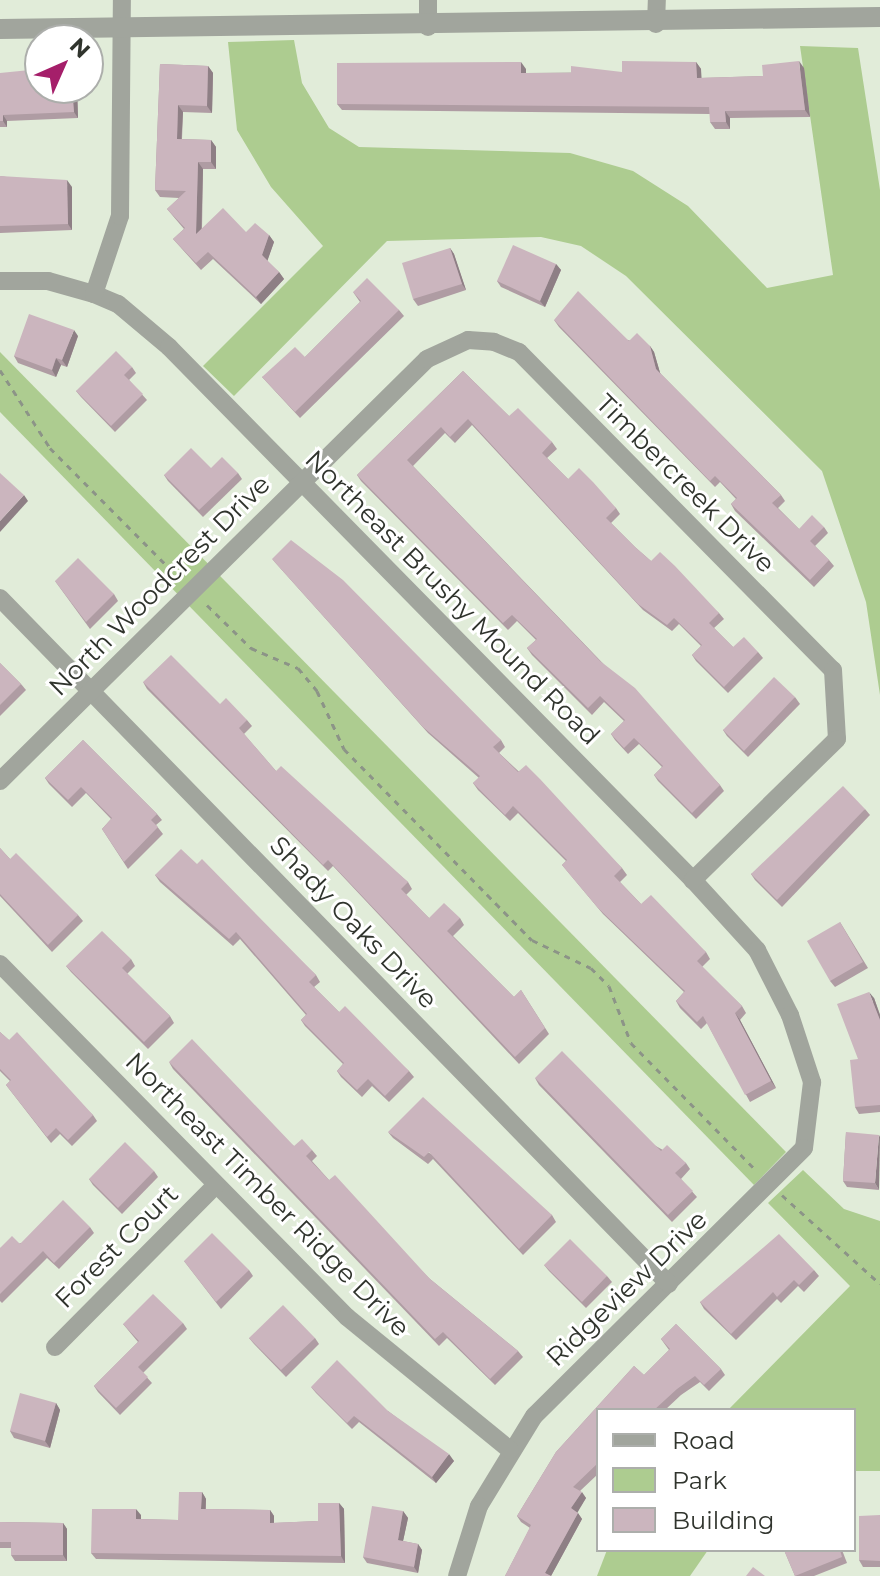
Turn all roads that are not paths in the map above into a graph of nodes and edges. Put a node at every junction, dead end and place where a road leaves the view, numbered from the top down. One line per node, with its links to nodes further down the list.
1 (122, 0): 7 (street)
2 (428, 0): 6 (street)
3 (657, 0): 5 (street)
4 (880, 17): 5 (street)
5 (656, 24): 6 (street)
6 (428, 27): 7 (street)
7 (122, 28): 8 (street); 10 (street)
8 (0, 29)
9 (0, 281): 10 (street, Northeast Brushy Mound Road)
10 (94, 294): 12 (street, Northeast Brushy Mound Road)
11 (468, 340): 12 (street, North Woodcrest Drive); 16 (street, Timbercreek Drive)
12 (302, 483): 14 (street, North Woodcrest Drive); 16 (street, Northeast Brushy Mound Road)
13 (0, 598): 14 (street, Shady Oaks Drive)
14 (91, 691): 15 (street, North Woodcrest Drive); 20 (street, Shady Oaks Drive)
15 (0, 781)
16 (693, 880): 18 (street, Northeast Brushy Mound Road)
17 (0, 964): 19 (street, Northeast Timber Ridge Drive)
18 (799, 1042): 20 (street, Ridgeview Drive)
19 (216, 1185): 21 (street, Forest Court); 22 (street, Northeast Timber Ridge Drive)
20 (669, 1284): 22 (street, Ridgeview Drive)
21 (55, 1347)
22 (510, 1450): 23 (street, Ridgeview Drive)
23 (457, 1576)

